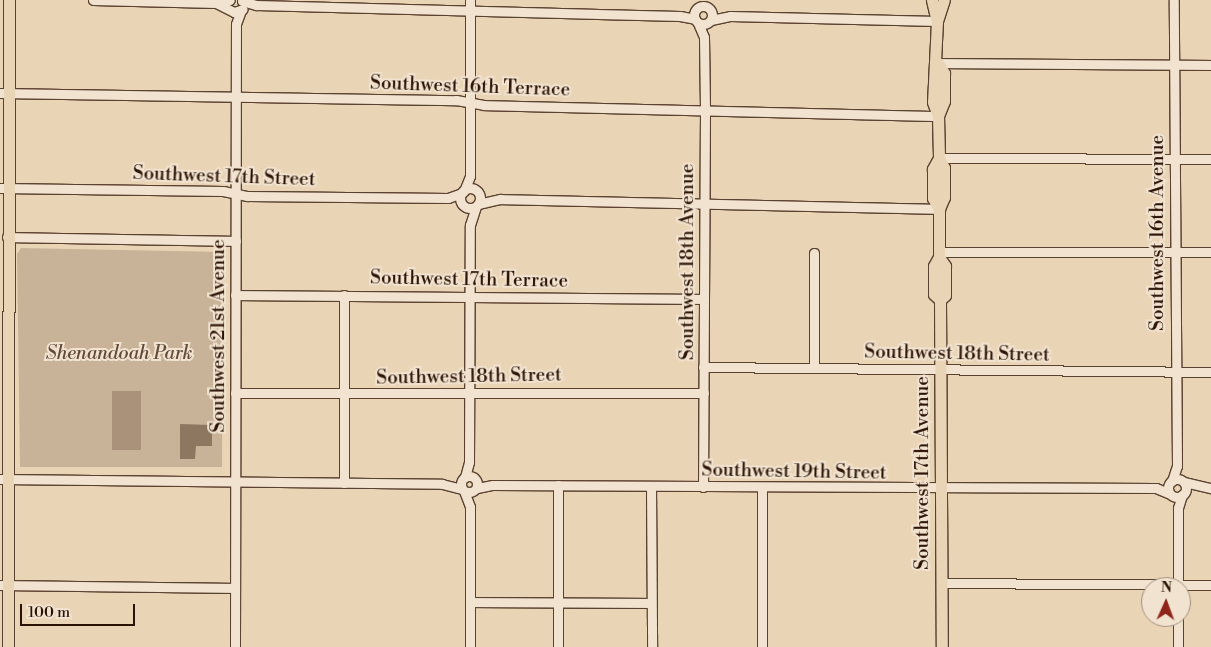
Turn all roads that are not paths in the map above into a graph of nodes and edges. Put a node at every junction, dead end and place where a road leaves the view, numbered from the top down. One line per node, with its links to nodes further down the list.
1 (9, 0): 18 (main road)
2 (93, 0): 8 (street)
3 (470, 0): 11 (street)
4 (932, 0): 13 (main road, Southwest 17th Avenue)
5 (944, 0): 13 (main road, Southwest 17th Avenue)
6 (1174, 0): 16 (street, Southwest 16th Avenue)
7 (298, 3): 9 (street); 10 (street)
8 (230, 4): 10 (street); 14 (street, Southwest 21st Avenue)
9 (383, 4): 11 (street)
10 (242, 5): 14 (street, Southwest 21st Avenue)
11 (470, 11): 12 (street); 20 (street)
12 (703, 12): 13 (street); 21 (street, Southwest 18th Avenue)
13 (937, 21): 15 (main road, Southwest 17th Avenue)
14 (236, 24): 19 (street, Southwest 21st Avenue)
15 (938, 63): 16 (street); 22 (main road, Southwest 17th Avenue)
16 (1174, 64): 17 (street); 24 (street, Southwest 16th Avenue)
17 (1211, 64)
18 (4, 93): 19 (street, Southwest 16th Terrace); 27 (main road)
19 (236, 98): 20 (street, Southwest 16th Terrace); 30 (street, Southwest 21st Avenue)
20 (470, 102): 21 (street, Southwest 16th Terrace); 26 (street)
21 (704, 110): 22 (street, Southwest 16th Terrace); 33 (street, Southwest 18th Avenue)
22 (938, 116): 23 (main road, Southwest 17th Avenue)
23 (939, 158): 24 (street); 36 (main road, Southwest 17th Avenue)
24 (1174, 159): 25 (street); 40 (street, Southwest 16th Avenue)
25 (1211, 159)
26 (470, 176): 28 (street); 29 (street)
27 (4, 188): 30 (street, Southwest 17th Street); 38 (main road)
28 (463, 192): 29 (street, Southwest 17th Street); 31 (street, Southwest 17th Street); 34 (street)
29 (478, 192): 32 (street); 35 (street)
30 (236, 194): 31 (street, Southwest 17th Street); 39 (street, Southwest 21st Avenue)
31 (448, 198): 34 (street, Southwest 17th Street)
32 (495, 199): 33 (street); 35 (street)
33 (704, 204): 36 (street); 47 (street, Southwest 18th Avenue)
34 (463, 205): 35 (street, Southwest 17th Street); 37 (street)
35 (477, 205): 37 (street)
36 (939, 209): 43 (main road, Southwest 17th Avenue)
37 (470, 225): 46 (street)
38 (7, 237): 39 (street); 48 (main road)
39 (236, 241): 44 (street, Southwest 21st Avenue)
40 (1174, 252): 41 (street); 43 (street); 53 (street, Southwest 16th Avenue)
41 (1211, 252)
42 (814, 253): 50 (street)
43 (940, 254): 52 (main road, Southwest 17th Avenue)
44 (235, 295): 45 (street, Southwest 17th Terrace); 55 (street, Southwest 21st Avenue)
45 (344, 295): 46 (street, Southwest 17th Terrace); 58 (street)
46 (469, 297): 47 (street, Southwest 17th Terrace); 56 (street)
47 (703, 299): 49 (street, Southwest 18th Avenue)
48 (4, 302): 51 (main road)
49 (703, 367): 50 (street, Southwest 18th Street); 57 (street, Southwest 18th Avenue)
50 (814, 368): 52 (street, Southwest 18th Street)
51 (3, 369): 60 (main road)
52 (940, 370): 53 (street, Southwest 18th Street); 71 (main road, Southwest 17th Avenue)
53 (1176, 372): 54 (street, Southwest 18th Street); 59 (street, Southwest 16th Avenue)
54 (1211, 372)
55 (235, 393): 58 (street, Southwest 18th Street); 61 (street, Southwest 21st Avenue)
56 (469, 393): 57 (street, Southwest 18th Street); 58 (street, Southwest 18th Street); 63 (street)
57 (704, 393): 69 (street, Southwest 18th Avenue)
58 (344, 394): 65 (street)
59 (1176, 466): 62 (street, Southwest 16th Avenue); 64 (street, Southwest 16th Avenue)
60 (4, 479): 61 (street); 82 (main road)
61 (233, 481): 65 (street); 86 (street, Southwest 21st Avenue)
62 (1183, 481): 64 (street, Southwest 19th Street); 73 (street); 76 (street)
63 (472, 482): 66 (street); 67 (street, Southwest 19th Street); 75 (street); 78 (street)
64 (1171, 482): 72 (street, Southwest 19th Street); 77 (street, Southwest 16th Avenue)
65 (344, 483): 66 (street)
66 (442, 484): 75 (street)
67 (558, 486): 68 (street, Southwest 19th Street); 88 (street)
68 (651, 486): 69 (street, Southwest 19th Street); 89 (street)
69 (703, 487): 70 (street, Southwest 19th Street)
70 (762, 488): 71 (street, Southwest 19th Street); 96 (street)
71 (941, 488): 72 (street, Southwest 19th Street); 81 (main road, Southwest 17th Avenue)
72 (1156, 488): 77 (street, Southwest 19th Street)
73 (1201, 488): 74 (street); 76 (street)
74 (1211, 488)
75 (463, 490): 78 (street)
76 (1183, 494): 77 (street); 79 (street)
77 (1171, 495): 79 (street)
78 (470, 507): 87 (street)
79 (1178, 508): 80 (street)
80 (1178, 577)
81 (942, 583): 84 (street); 97 (main road, Southwest 17th Avenue)
82 (4, 585): 86 (street); 91 (main road)
83 (1211, 585): 85 (street)
84 (1141, 586)
85 (1191, 586)
86 (234, 588): 92 (street, Southwest 21st Avenue)
87 (470, 602): 88 (street); 93 (street)
88 (558, 603): 89 (street); 94 (street)
89 (651, 603): 95 (street)
90 (1178, 627): 98 (street)
91 (8, 647)
92 (235, 647)
93 (470, 647)
94 (558, 647)
95 (652, 647)
96 (762, 647)
97 (942, 647)
98 (1178, 647)

